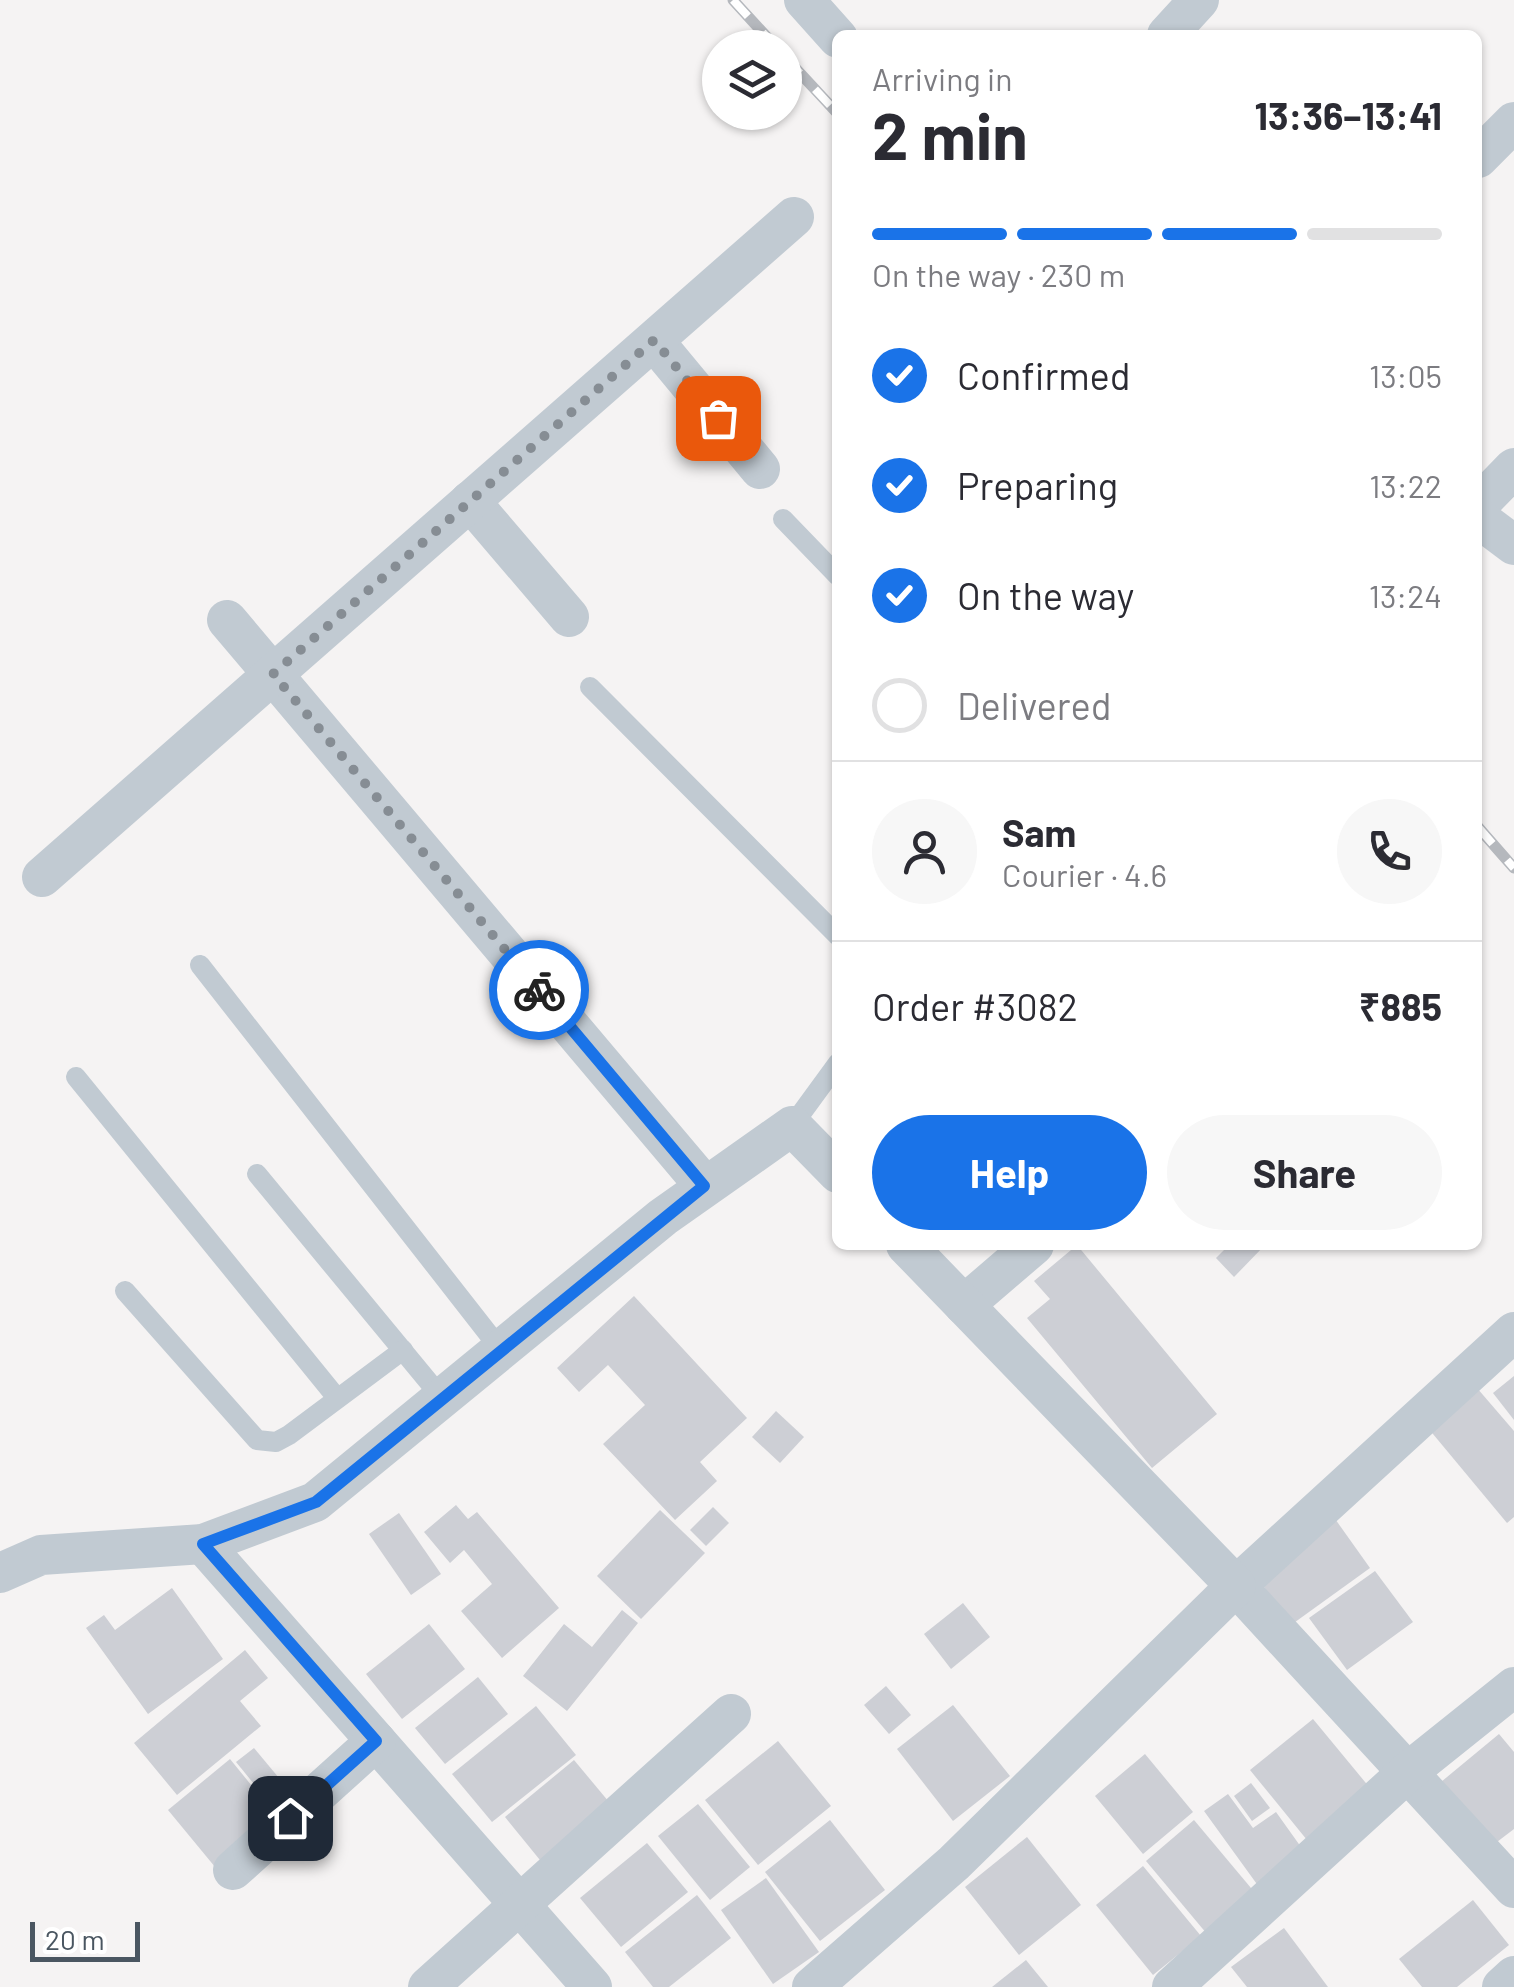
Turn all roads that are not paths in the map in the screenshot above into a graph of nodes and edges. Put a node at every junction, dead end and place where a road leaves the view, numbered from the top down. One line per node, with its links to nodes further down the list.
1 (804, 0): 4 (street)
2 (1198, 0): 3 (street)
3 (1171, 30)
4 (832, 31)
5 (1514, 122): 6 (street)
6 (1482, 154)
7 (794, 217): 8 (street)
8 (654, 340): 10 (street); 11 (street)
9 (1514, 468): 12 (street)
10 (760, 469)
11 (470, 501): 17 (street); 19 (street)
12 (1482, 502)
13 (783, 519): 16 (lane)
14 (1482, 521): 15 (street)
15 (1514, 544)
16 (832, 570)
17 (569, 618)
18 (228, 620): 19 (street)
19 (273, 674): 21 (street); 29 (street)
20 (590, 687): 22 (lane)
21 (42, 876)
22 (832, 930)
23 (200, 965): 36 (lane)
24 (832, 1071): 26 (lane)
25 (76, 1077): 37 (lane)
26 (792, 1126): 27 (street); 29 (street)
27 (832, 1167)
28 (257, 1174): 35 (lane)
29 (704, 1186): 36 (street)
30 (911, 1250): 33 (street)
31 (1028, 1250): 33 (street)
32 (125, 1291): 37 (lane)
33 (964, 1305): 41 (street)
34 (1514, 1332): 41 (street)
35 (402, 1350): 37 (lane); 38 (lane)
36 (501, 1350): 38 (street)
37 (337, 1398)
38 (442, 1398): 39 (street)
39 (203, 1544): 40 (street); 44 (street)
40 (0, 1573)
41 (1236, 1586): 45 (street); 52 (street)
42 (1514, 1688): 45 (street)
43 (731, 1714): 48 (street)
44 (376, 1741): 46 (street); 48 (street)
45 (1409, 1771): 47 (street); 53 (street)
46 (233, 1870)
47 (1514, 1888)
48 (518, 1904): 50 (street); 51 (street)
49 (1514, 1976): 54 (street)
50 (428, 1987)
51 (592, 1987)
52 (812, 1987)
53 (1172, 1987)
54 (1502, 1987)

